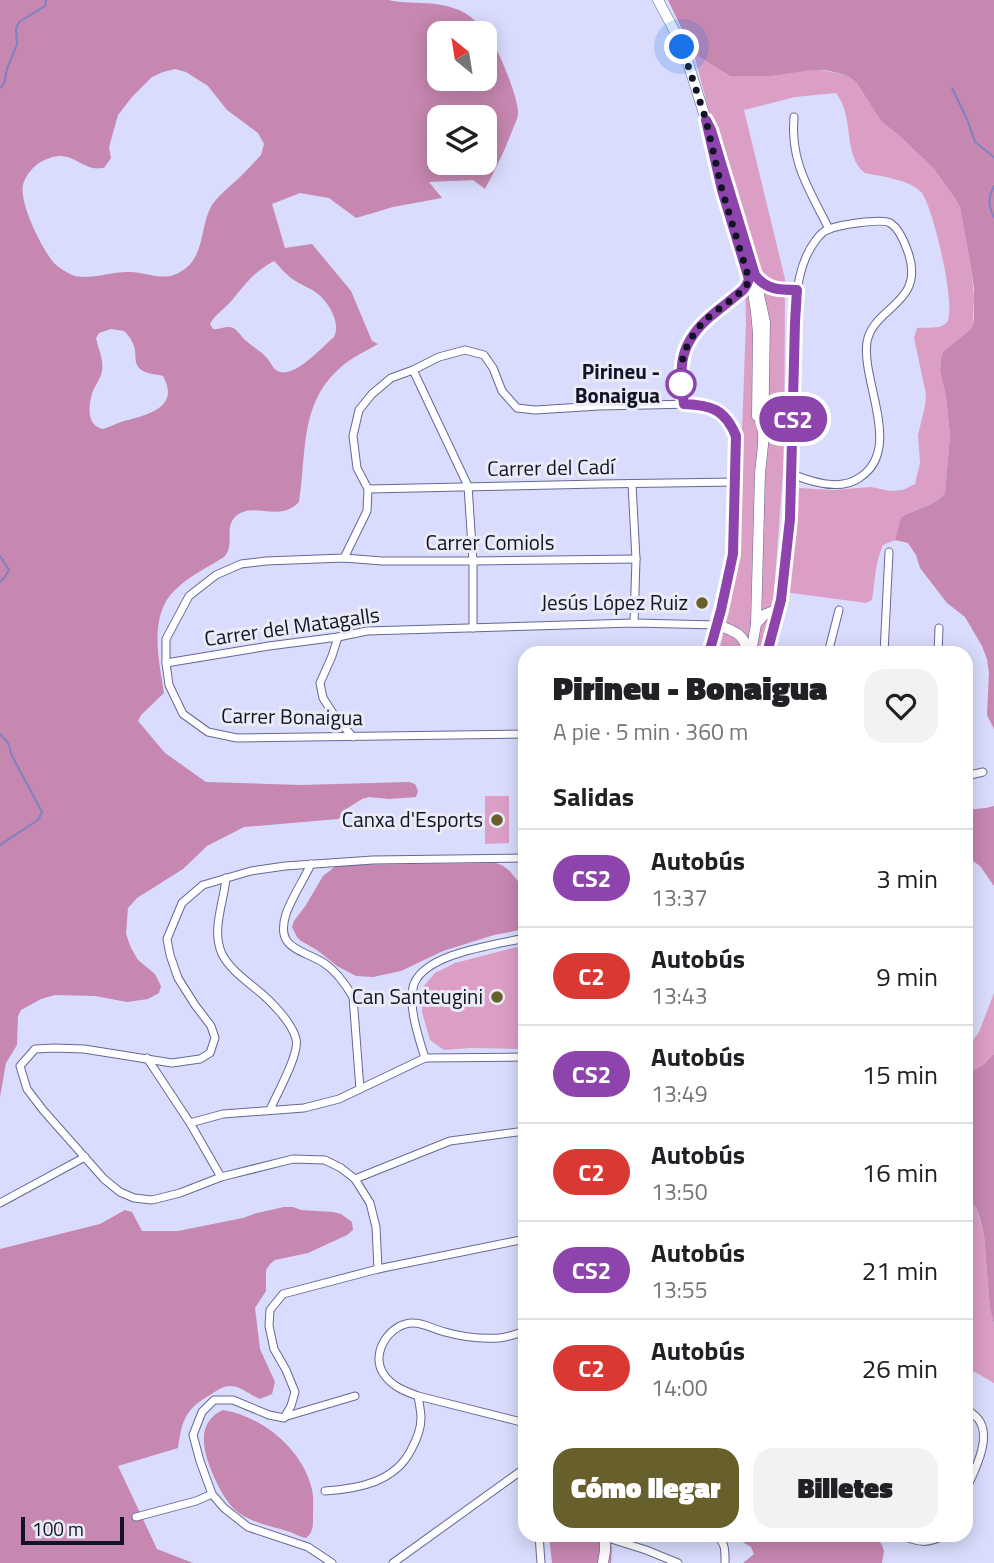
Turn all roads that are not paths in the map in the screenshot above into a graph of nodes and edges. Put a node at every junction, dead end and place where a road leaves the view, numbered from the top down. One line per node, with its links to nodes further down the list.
1 (658, 0): 3 (main road)
2 (794, 117): 4 (street)
3 (706, 120): 5 (main road); 6 (main road)
4 (829, 229): 8 (street); 18 (street)
5 (752, 263): 6 (main road); 9 (main road)
6 (752, 277): 7 (main road); 9 (main road); 11 (main road)
7 (777, 290): 8 (main road); 11 (main road)
8 (797, 290): 18 (street)
9 (746, 294): 10 (main road); 11 (main road)
10 (728, 303): 13 (street)
11 (761, 316): 17 (main road); 17 (main road)
12 (413, 370): 14 (street); 21 (street); 22 (street)
13 (681, 386): 14 (street); 15 (street); 16 (street)
14 (672, 404): 15 (street)
15 (684, 404): 16 (street)
16 (694, 404): 19 (street)
17 (760, 473): 30 (main road)
18 (792, 474): 27 (street)
19 (736, 482): 20 (street, Carrer del Cadí); 31 (street)
20 (632, 484): 21 (street, Carrer del Cadí); 25 (street)
21 (468, 486): 22 (street, Carrer del Cadí); 26 (street)
22 (368, 489): 24 (street)
23 (889, 552): 40 (street)
24 (344, 558): 26 (street, Carrer Comiols); 42 (street, Carrer Bonaigua)
25 (636, 559): 26 (street, Carrer Comiols); 29 (street)
26 (473, 561): 32 (street)
27 (780, 608): 30 (main road); 38 (street)
28 (839, 610): 39 (street)
29 (634, 623): 31 (street, Carrer del Matagalls); 32 (street, Carrer del Matagalls)
30 (756, 624): 37 (main road)
31 (718, 625): 35 (street); 36 (main road)
32 (473, 628): 34 (street, Carrer del Matagalls)
33 (939, 628): 41 (street)
34 (338, 637): 42 (street, Carrer del Matagalls); 44 (street)
35 (711, 646)
36 (746, 646)
37 (752, 646)
38 (769, 646)
39 (830, 646)
40 (884, 646)
41 (938, 646)
42 (166, 663): 44 (street, Carrer Bonaigua)
43 (518, 734): 44 (street, Carrer Bonaigua)
44 (353, 737)
45 (983, 772): 46 (street)
46 (973, 774)
47 (518, 858): 48 (street)
48 (311, 864): 49 (street); 54 (street)
49 (226, 878): 52 (street); 55 (street)
50 (518, 940): 53 (street)
51 (518, 1057): 53 (street)
52 (147, 1058): 56 (street); 58 (street)
53 (425, 1058): 54 (street)
54 (359, 1089): 55 (street)
55 (270, 1110): 56 (street)
56 (190, 1123): 59 (street)
57 (518, 1132): 60 (street)
58 (85, 1157): 59 (street); 61 (street)
59 (221, 1177): 60 (street)
60 (355, 1179): 63 (street)
61 (0, 1203)
62 (518, 1240): 63 (street)
63 (378, 1269): 68 (street)
64 (518, 1333): 66 (street)
65 (355, 1396): 68 (street)
66 (418, 1396): 69 (street); 72 (street)
67 (973, 1415): 71 (street)
68 (284, 1418): 73 (street)
69 (518, 1421)
70 (518, 1473): 80 (street)
71 (973, 1473)
72 (325, 1491)
73 (212, 1494): 74 (street); 79 (street)
74 (136, 1517)
75 (540, 1542): 81 (street)
76 (605, 1542): 82 (main road)
77 (623, 1542): 83 (street)
78 (722, 1542): 84 (street)
79 (332, 1563)
80 (393, 1563)
81 (541, 1563)
82 (603, 1563)
83 (678, 1563)
84 (725, 1563)

